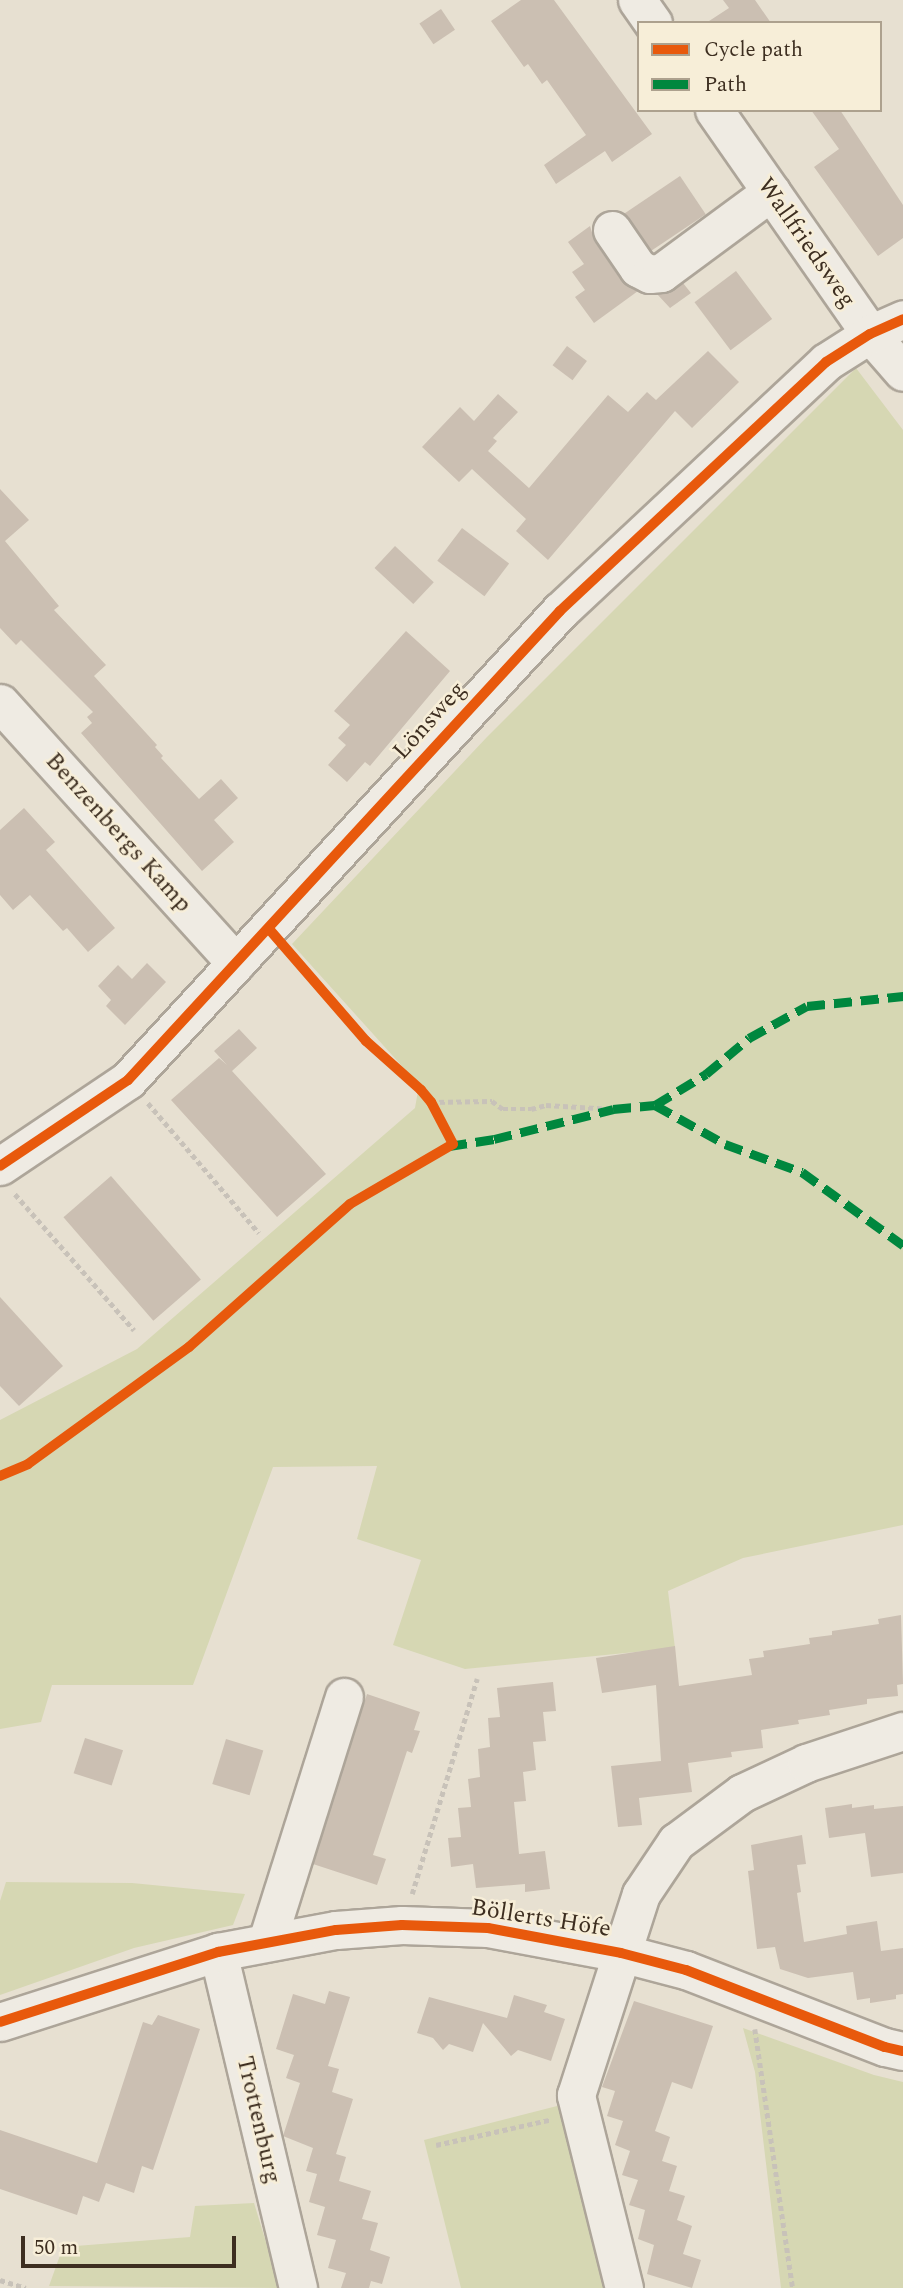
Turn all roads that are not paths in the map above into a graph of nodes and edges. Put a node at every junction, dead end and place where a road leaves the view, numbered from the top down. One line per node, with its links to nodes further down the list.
1 (637, 0): 2 (street)
2 (652, 21)
3 (715, 112): 4 (street, Wallfriedsweg)
4 (771, 192): 5 (street); 7 (street, Wallfriedsweg)
5 (612, 230)
6 (903, 318): 7 (street, Lönsweg)
7 (870, 334): 8 (street, Wallfriedsweg); 10 (street, Lönsweg)
8 (903, 372)
9 (0, 703): 10 (street, Benzenbergs Kamp)
10 (236, 963): 11 (street, Lönsweg)
11 (4, 1176)
12 (344, 1697): 14 (street)
13 (903, 1731): 16 (street)
14 (267, 1941): 15 (street, Böllerts Höfe); 16 (street, Böllerts Höfe)
15 (218, 1952): 17 (street, Böllerts Höfe); 19 (street, Trottenburg)
16 (621, 1952): 18 (street, Böllerts Höfe); 20 (street)
17 (0, 2022)
18 (903, 2051)
19 (298, 2288)
20 (624, 2288)

